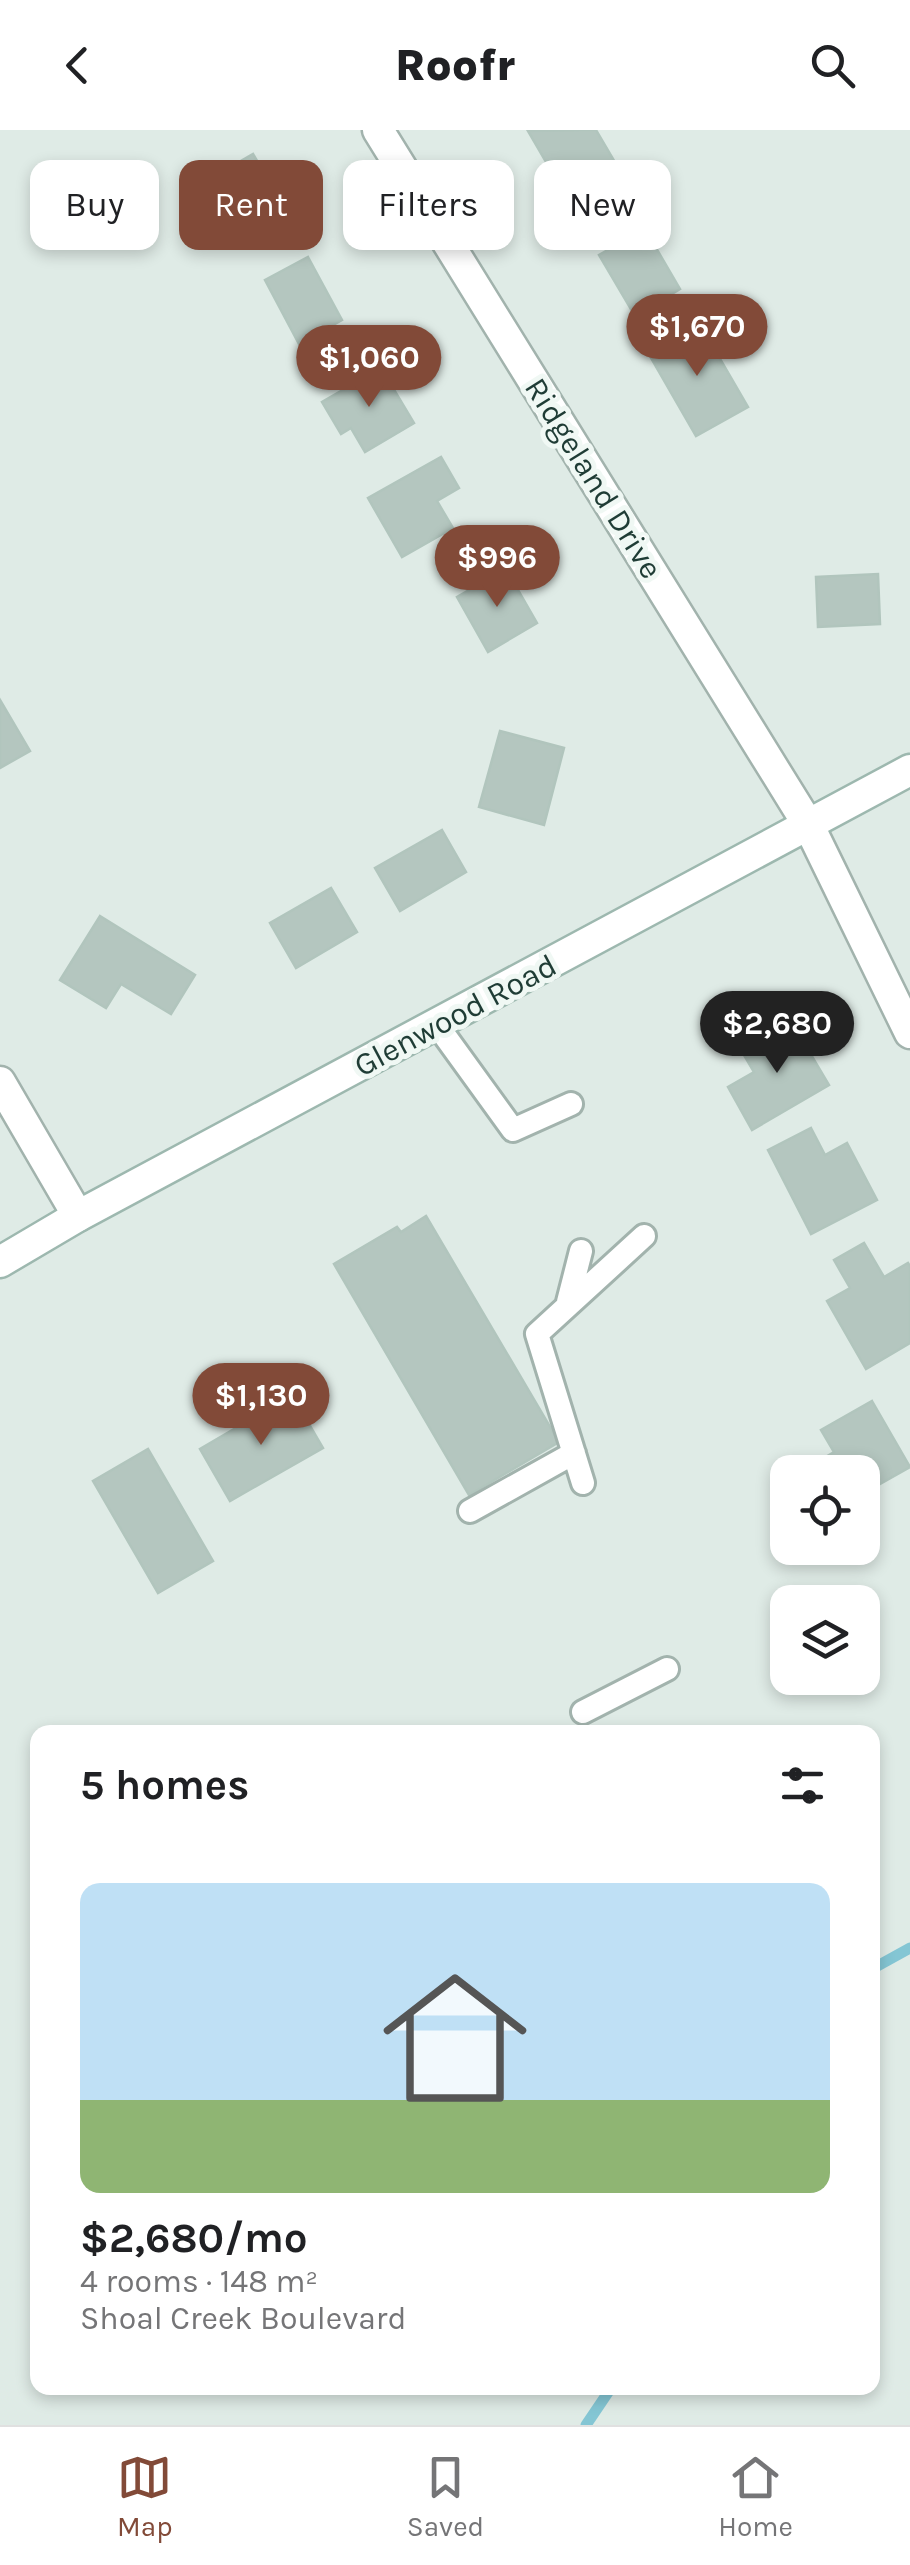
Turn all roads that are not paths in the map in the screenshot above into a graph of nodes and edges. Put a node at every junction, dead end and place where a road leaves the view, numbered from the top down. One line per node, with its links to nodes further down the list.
1 (378, 130): 3 (street, Ridgeland Drive)
2 (910, 770): 3 (street, Glenwood Road)
3 (809, 826): 4 (street, Glenwood Road); 5 (street, Ridgeland Drive)
4 (436, 1025): 7 (lane); 8 (street, Glenwood Road)
5 (910, 1033)
6 (0, 1082): 8 (street)
7 (570, 1104)
8 (78, 1216): 11 (street, Glenwood Road)
9 (644, 1236): 12 (lane)
10 (581, 1251): 12 (lane)
11 (0, 1262)
12 (568, 1302): 13 (lane)
13 (574, 1453): 14 (lane); 15 (lane)
14 (583, 1483)
15 (470, 1511)
16 (667, 1669): 17 (lane)
17 (583, 1712)

